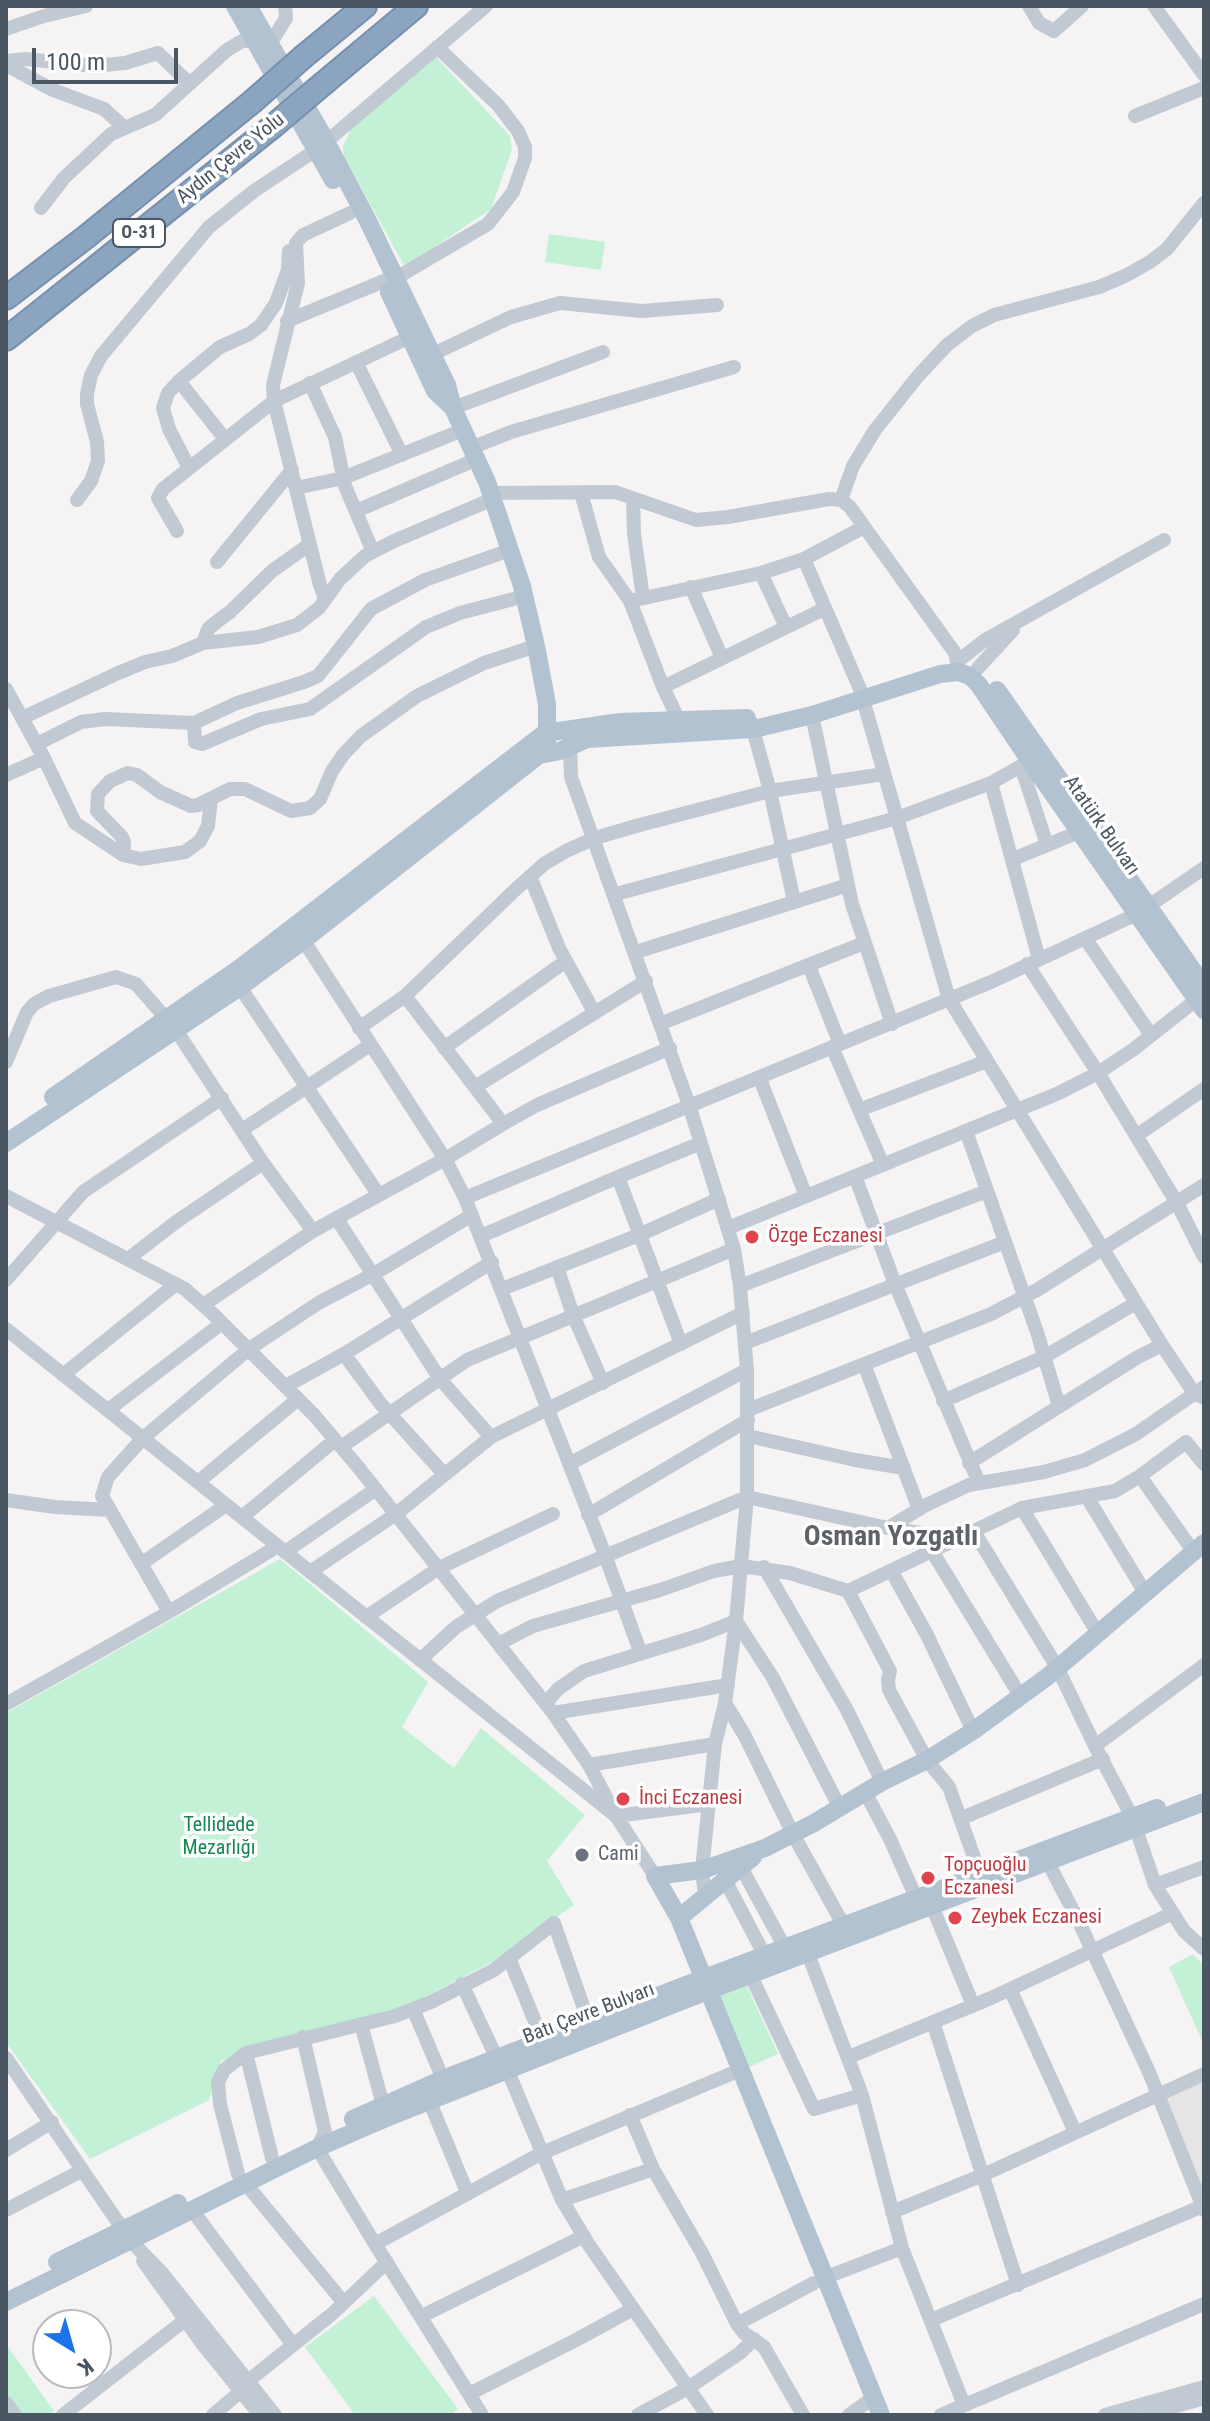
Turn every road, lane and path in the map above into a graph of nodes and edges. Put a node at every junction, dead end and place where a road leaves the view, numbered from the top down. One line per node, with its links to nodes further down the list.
1 (86, 6): 11 (street)
2 (235, 6): 12 (main road)
3 (248, 6): 12 (main road)
4 (285, 6): 12 (street)
5 (365, 6): 26 (highway, Aydın Çevre Yolu / O-31, bridge)
6 (416, 6): 30 (highway, Aydın Çevre Yolu / O-31, bridge)
7 (486, 6): 13 (street)
8 (1029, 6): 9 (street)
9 (1082, 6)
10 (1154, 6): 15 (street)
11 (6, 29)
12 (262, 43): 16 (street); 20 (main road)
13 (437, 47): 20 (street); 25 (street)
14 (6, 63): 16 (street); 19 (street)
15 (1204, 75)
16 (190, 84): 19 (street)
17 (1204, 88): 18 (street)
18 (1135, 116)
19 (125, 128): 22 (street)
20 (321, 146): 23 (main road); 25 (main road); 50 (street)
21 (1204, 203): 51 (street)
22 (41, 208)
23 (350, 213): 24 (street); 25 (main road)
24 (303, 235): 28 (street); 35 (street)
25 (390, 279): 28 (street); 29 (main road); 32 (main road)
26 (6, 298)
27 (717, 305): 32 (street)
28 (287, 321): 37 (street)
29 (410, 337): 33 (street); 38 (main road)
30 (6, 339)
31 (603, 352): 38 (street)
32 (433, 354): 38 (main road)
33 (356, 362): 36 (street); 42 (street)
34 (734, 367): 41 (street)
35 (179, 381): 40 (street); 43 (street)
36 (310, 383): 37 (street); 45 (street)
37 (274, 401): 40 (street); 44 (street)
38 (453, 408): 39 (main road)
39 (463, 430): 41 (main road); 42 (street)
40 (225, 439): 43 (street)
41 (474, 453): 48 (main road); 52 (street)
42 (402, 455): 45 (street)
43 (189, 468): 54 (street)
44 (292, 470): 46 (street); 60 (street)
45 (343, 478): 46 (street); 52 (street)
46 (296, 488): 56 (street)
47 (581, 493): 48 (street); 49 (street); 65 (street)
48 (492, 496): 57 (main road); 58 (street)
49 (633, 499): 51 (street); 65 (street)
50 (77, 500)
51 (841, 500): 53 (street)
52 (356, 511): 58 (street)
53 (864, 527): 59 (street); 72 (street)
54 (177, 531)
55 (1164, 540): 67 (street)
56 (310, 544): 64 (street); 69 (street)
57 (510, 550): 63 (main road); 80 (street)
58 (373, 552): 64 (street)
59 (804, 559): 61 (street); 66 (street)
60 (217, 562)
61 (761, 573): 62 (street); 68 (street)
62 (691, 587): 65 (street); 71 (street)
63 (525, 596): 70 (main road); 80 (street)
64 (325, 599): 69 (street)
65 (637, 600): 74 (street)
66 (824, 609): 68 (street); 76 (street)
67 (1018, 623): 72 (street); 73 (street)
68 (786, 627): 71 (street)
69 (203, 643): 79 (street)
70 (536, 646): 77 (main road); 93 (street)
71 (722, 658): 74 (street)
72 (958, 667): 73 (main road); 76 (main road); 86 (main road, Atatürk Bulvarı)
73 (978, 668): 107 (main road, Atatürk Bulvarı)
74 (663, 687): 82 (street)
75 (6, 689): 79 (street)
76 (861, 694): 78 (main road); 81 (main road); 87 (street)
77 (547, 704): 83 (main road); 84 (main road)
78 (812, 715): 81 (main road); 90 (street)
79 (22, 718): 85 (street)
80 (194, 723): 85 (street)
81 (752, 723): 82 (main road); 92 (street)
82 (683, 728): 83 (main road)
83 (567, 737): 84 (main road); 89 (street)
84 (546, 742): 89 (street); 108 (main road)
85 (40, 751): 88 (street); 100 (street)
86 (1026, 765): 91 (street); 95 (main road, Atatürk Bulvarı); 98 (street)
87 (884, 774): 90 (street); 94 (street)
88 (6, 775)
89 (571, 777): 97 (street)
90 (825, 782): 92 (street); 96 (street)
91 (991, 783): 94 (street); 101 (street)
92 (770, 791): 97 (street); 99 (street)
93 (211, 799): 100 (street); 100 (street)
94 (897, 818): 96 (street); 118 (street)
95 (1079, 832): 98 (street); 107 (main road, Atatürk Bulvarı)
96 (837, 835): 99 (street); 104 (street)
97 (595, 838): 103 (street); 105 (street)
98 (1047, 845): 101 (street)
99 (783, 849): 105 (street); 106 (street)
100 (123, 855)
101 (1013, 859): 113 (street)
102 (1204, 868): 107 (street)
103 (530, 876): 112 (street); 117 (street)
104 (848, 885): 106 (street); 110 (street)
105 (616, 894): 111 (street)
106 (794, 901): 111 (street)
107 (1142, 911): 109 (street); 119 (main road, Atatürk Bulvarı)
108 (299, 934): 116 (main road); 123 (main road); 124 (street)
109 (1085, 938): 113 (street); 125 (street)
110 (864, 943): 114 (street); 122 (street)
111 (636, 952): 115 (street)
112 (566, 961): 120 (street); 129 (street)
113 (1033, 962): 118 (street); 133 (street)
114 (809, 966): 121 (street); 128 (street)
115 (646, 981): 120 (street); 121 (street)
116 (240, 987): 123 (main road); 135 (street)
117 (405, 996): 124 (street); 129 (street)
118 (949, 999): 122 (street); 131 (street)
119 (1201, 999): 125 (street)
120 (594, 1012): 136 (street)
121 (662, 1023): 130 (street)
122 (892, 1024): 128 (street)
123 (171, 1025): 126 (street); 138 (street); 143 (main road); 147 (main road)
124 (359, 1028): 127 (street)
125 (1151, 1035): 133 (street)
126 (10, 1043): 132 (street)
127 (370, 1045): 135 (street); 149 (street)
128 (836, 1046): 134 (street); 141 (street)
129 (444, 1048): 136 (street)
130 (670, 1048): 139 (street); 142 (street)
131 (987, 1061): 140 (street); 141 (street)
132 (6, 1062)
133 (1098, 1073): 140 (street); 146 (street)
134 (760, 1079): 139 (street); 158 (street)
135 (307, 1087): 144 (street); 156 (street)
136 (475, 1087): 142 (street)
137 (1204, 1089): 146 (street)
138 (222, 1098): 144 (street); 164 (street)
139 (689, 1105): 148 (street); 159 (street)
140 (1018, 1109): 145 (street); 172 (street)
141 (859, 1110): 151 (street)
142 (503, 1124): 149 (street)
143 (6, 1129)
144 (242, 1130): 150 (street)
145 (966, 1131): 151 (street); 155 (street)
146 (1136, 1136): 161 (street)
147 (6, 1143)
148 (701, 1143): 153 (street); 160 (street)
149 (445, 1159): 156 (street); 159 (street)
150 (263, 1163): 166 (street); 174 (street)
151 (883, 1165): 152 (street)
152 (855, 1176): 158 (street); 167 (street)
153 (618, 1177): 168 (street); 169 (street)
154 (1204, 1185): 161 (street)
155 (987, 1191): 167 (street); 170 (street)
156 (378, 1194): 163 (street)
157 (6, 1196): 164 (street)
158 (806, 1196): 165 (street)
159 (465, 1198): 162 (street)
160 (719, 1199): 165 (street); 168 (street)
161 (1177, 1203): 172 (street); 173 (street)
162 (472, 1215): 169 (street); 177 (street)
163 (337, 1219): 166 (street); 177 (street)
164 (55, 1222): 174 (street); 178 (street)
165 (728, 1228): 171 (street)
166 (313, 1231): 186 (street)
167 (875, 1232): 181 (street); 182 (street)
168 (639, 1235): 176 (street); 179 (street)
169 (481, 1236): 175 (street)
170 (1005, 1242): 181 (street); 184 (street)
171 (734, 1249): 179 (street); 182 (street)
172 (1102, 1249): 184 (street); 185 (street)
173 (1204, 1257)
174 (128, 1259): 180 (street)
175 (492, 1262): 183 (street); 189 (street)
176 (557, 1267): 183 (street); 188 (street)
177 (372, 1275): 189 (street); 197 (street)
178 (6, 1280)
179 (656, 1280): 188 (street); 195 (street)
180 (176, 1284): 186 (street); 202 (street)
181 (895, 1284): 193 (street); 194 (street)
182 (740, 1286): 187 (street)
183 (502, 1289): 192 (street)
184 (1024, 1297): 193 (street); 199 (street)
185 (1136, 1303): 196 (street); 199 (street)
186 (203, 1305): 190 (street)
187 (743, 1313): 194 (street); 195 (street)
188 (573, 1315): 192 (street); 204 (street)
189 (400, 1319): 198 (street); 203 (street)
190 (222, 1323): 197 (street); 211 (street)
191 (6, 1329): 202 (street)
192 (520, 1338): 203 (street); 210 (street)
193 (920, 1342): 200 (street); 208 (street)
194 (745, 1343): 201 (street)
195 (681, 1344): 204 (street)
196 (1162, 1345): 206 (street); 209 (street)
197 (249, 1349): 205 (street); 216 (street)
198 (344, 1354): 205 (street); 212 (street)
199 (1044, 1357): 208 (street); 209 (street)
200 (864, 1364): 213 (street); 221 (street)
201 (747, 1370): 213 (street); 219 (street)
202 (63, 1375): 211 (street)
203 (440, 1379): 212 (street); 215 (street)
204 (603, 1383): 210 (street)
205 (286, 1386): 207 (street)
206 (1201, 1393): 225 (street)
207 (298, 1399): 217 (street); 224 (street)
208 (943, 1401): 218 (street)
209 (1059, 1406): 218 (street)
210 (547, 1408): 215 (street); 219 (street)
211 (108, 1410): 216 (street)
212 (391, 1414): 217 (street); 222 (street)
213 (748, 1415): 214 (street); 236 (street)
214 (748, 1436): 221 (street); 227 (street)
215 (491, 1437): 222 (street)
216 (143, 1438): 224 (street); 233 (street)
217 (338, 1443): 226 (street); 237 (street)
218 (969, 1463): 225 (street)
219 (569, 1464): 236 (street)
220 (1204, 1464): 223 (street)
221 (904, 1468): 232 (street)
222 (444, 1474): 234 (street)
223 (1140, 1476): 228 (street); 240 (street)
224 (198, 1482): 230 (street)
225 (979, 1483): 232 (street)
226 (376, 1489): 234 (street); 241 (street)
227 (747, 1497): 238 (street); 243 (street); 245 (street)
228 (1087, 1497): 231 (street); 251 (street)
229 (6, 1500): 233 (street)
230 (226, 1505): 237 (street); 244 (street)
231 (1022, 1508): 239 (street); 257 (street)
232 (919, 1509): 238 (street)
233 (110, 1510): 244 (street)
234 (396, 1514): 247 (street); 248 (street)
235 (553, 1514): 247 (street)
236 (588, 1515): 243 (street)
237 (242, 1517): 241 (street)
238 (888, 1528): 242 (street)
239 (973, 1530): 242 (street); 262 (street)
240 (1198, 1547): 251 (main road)
241 (281, 1549): 248 (street); 253 (street)
242 (931, 1551): 249 (street); 264 (street)
243 (605, 1555): 252 (street); 254 (street)
244 (141, 1564): 253 (street)
245 (741, 1566): 246 (street); 252 (street); 256 (street)
246 (764, 1567): 250 (street); 273 (street)
247 (439, 1568): 254 (street); 255 (street)
248 (310, 1572): 255 (street)
249 (892, 1572): 250 (street); 268 (street)
250 (848, 1591): 271 (street)
251 (1144, 1591): 257 (main road)
252 (619, 1600): 258 (street); 259 (street)
253 (169, 1612): 266 (street)
254 (476, 1615): 258 (street); 260 (street)
255 (366, 1617): 260 (street)
256 (736, 1621): 259 (street); 263 (street); 278 (street)
257 (1097, 1632): 262 (main road)
258 (500, 1643): 267 (street)
259 (641, 1654): 267 (street)
260 (420, 1660): 279 (street)
261 (1204, 1665): 270 (street)
262 (1057, 1667): 264 (main road); 270 (street)
263 (728, 1685): 265 (street); 267 (street)
264 (1021, 1697): 268 (main road)
265 (725, 1703): 269 (street); 282 (street)
266 (6, 1704)
267 (550, 1708): 272 (street)
268 (973, 1731): 271 (main road)
269 (715, 1744): 272 (street); 277 (street)
270 (1099, 1752): 280 (street); 281 (street)
271 (927, 1760): 273 (main road); 280 (street)
272 (589, 1765): 279 (street)
273 (882, 1782): 275 (main road)
274 (1204, 1789): 281 (main road, Batı Çevre Bulvarı)
275 (865, 1792): 278 (main road); 293 (street)
276 (1204, 1802): 281 (main road, Batı Çevre Bulvarı)
277 (709, 1804): 279 (street); 287 (street)
278 (840, 1808): 282 (main road)
279 (616, 1816): 288 (street)
280 (962, 1818): 289 (street)
281 (1135, 1823): 284 (main road, Batı Çevre Bulvarı); 291 (street)
282 (793, 1834): 283 (main road); 296 (street)
283 (765, 1848): 285 (main road); 287 (main road)
284 (1045, 1857): 289 (main road, Batı Çevre Bulvarı); 299 (street)
285 (741, 1867): 290 (main road); 297 (street)
286 (1204, 1867): 291 (street)
287 (702, 1870): 288 (main road); 292 (street)
288 (655, 1876): 295 (main road)
289 (985, 1879): 293 (main road, Batı Çevre Bulvarı)
290 (725, 1880): 292 (main road); 301 (street)
291 (1155, 1885): 294 (street)
292 (705, 1896): 295 (main road)
293 (924, 1903): 296 (main road, Batı Çevre Bulvarı); 300 (main road, Batı Çevre Bulvarı); 307 (street)
294 (1171, 1914): 298 (street); 299 (street)
295 (675, 1921): 305 (main road)
296 (844, 1926): 297 (main road, Batı Çevre Bulvarı)
297 (785, 1948): 301 (main road, Batı Çevre Bulvarı)
298 (1204, 1949)
299 (1093, 1950): 306 (street); 323 (street)
300 (808, 1954): 303 (main road, Batı Çevre Bulvarı); 315 (street)
301 (765, 1956): 305 (main road, Batı Çevre Bulvarı)
302 (509, 1958): 304 (street); 310 (street); 313 (street)
303 (751, 1976): 305 (main road, Batı Çevre Bulvarı); 324 (street)
304 (462, 1984): 308 (street); 317 (street)
305 (702, 1986): 310 (main road, Batı Çevre Bulvarı); 317 (main road, Batı Çevre Bulvarı); 318 (main road)
306 (1010, 1989): 307 (street); 329 (street)
307 (973, 2005): 309 (street)
308 (413, 2009): 311 (street); 321 (street)
309 (933, 2022): 315 (street); 336 (street)
310 (589, 2023): 313 (main road, Batı Çevre Bulvarı)
311 (361, 2024): 312 (street); 326 (street)
312 (303, 2037): 314 (street); 330 (street)
313 (543, 2041): 317 (main road, Batı Çevre Bulvarı)
314 (246, 2053): 333 (street); 337 (street)
315 (849, 2057): 324 (street)
316 (6, 2058): 320 (street)
317 (502, 2064): 321 (main road, Batı Çevre Bulvarı); 325 (main road, Batı Çevre Bulvarı); 332 (street)
318 (735, 2072): 327 (street); 349 (main road)
319 (1204, 2074): 323 (street)
320 (20, 2078): 322 (street); 328 (street)
321 (443, 2079): 326 (main road, Batı Çevre Bulvarı)
322 (6, 2086)
323 (1158, 2094): 329 (street); 340 (street)
324 (862, 2095): 343 (street)
325 (429, 2100): 330 (main road, Batı Çevre Bulvarı); 338 (street)
326 (383, 2105): 330 (main road, Batı Çevre Bulvarı)
327 (630, 2115): 332 (street); 334 (street)
328 (52, 2122): 331 (street); 335 (street)
329 (1075, 2132): 336 (street)
330 (321, 2140): 333 (main road, Batı Çevre Bulvarı); 337 (main road, Batı Çevre Bulvarı); 346 (street)
331 (6, 2150)
332 (542, 2153): 338 (street); 339 (street)
333 (272, 2158): 337 (main road, Batı Çevre Bulvarı)
334 (653, 2169): 339 (street); 359 (street)
335 (81, 2171): 341 (street); 344 (street)
336 (983, 2175): 343 (street); 350 (street)
337 (242, 2179): 342 (main road, Batı Çevre Bulvarı); 344 (main road, Batı Çevre Bulvarı); 353 (street)
338 (467, 2192): 346 (street)
339 (562, 2200): 345 (street)
340 (1203, 2208): 350 (street)
341 (6, 2210)
342 (192, 2210): 344 (main road, Batı Çevre Bulvarı); 361 (street)
343 (892, 2212): 347 (street)
344 (126, 2235): 351 (main road, Batı Çevre Bulvarı); 352 (main road, Batı Çevre Bulvarı); 357 (street); 362 (street)
345 (584, 2236): 355 (street); 356 (street)
346 (375, 2244): 348 (street)
347 (902, 2248): 349 (street); 358 (street)
348 (387, 2262): 353 (street); 356 (street)
349 (819, 2280): 359 (street); 369 (main road)
350 (1018, 2285): 358 (street)
351 (6, 2288)
352 (6, 2302)
353 (344, 2303): 361 (street)
354 (1204, 2304): 368 (street)
355 (633, 2309): 364 (street); 365 (street)
356 (422, 2316): 365 (street)
357 (185, 2320): 362 (street); 372 (street)
358 (931, 2320): 368 (street)
359 (737, 2324): 360 (street)
360 (754, 2339): 364 (street); 379 (street)
361 (293, 2345): 362 (street)
362 (244, 2386): 373 (street); 374 (street); 375 (street)
363 (1204, 2387): 382 (street)
364 (688, 2388): 377 (street); 378 (street)
365 (469, 2394): 376 (street)
366 (1204, 2398): 370 (street)
367 (6, 2403): 371 (street)
368 (964, 2405): 381 (street)
369 (872, 2408): 380 (street)
370 (1153, 2414)
371 (15, 2415)
372 (63, 2415)
373 (213, 2415)
374 (260, 2415)
375 (275, 2415)
376 (482, 2415)
377 (638, 2415)
378 (707, 2415)
379 (803, 2415)
380 (849, 2415)
381 (941, 2415)
382 (1105, 2415)

